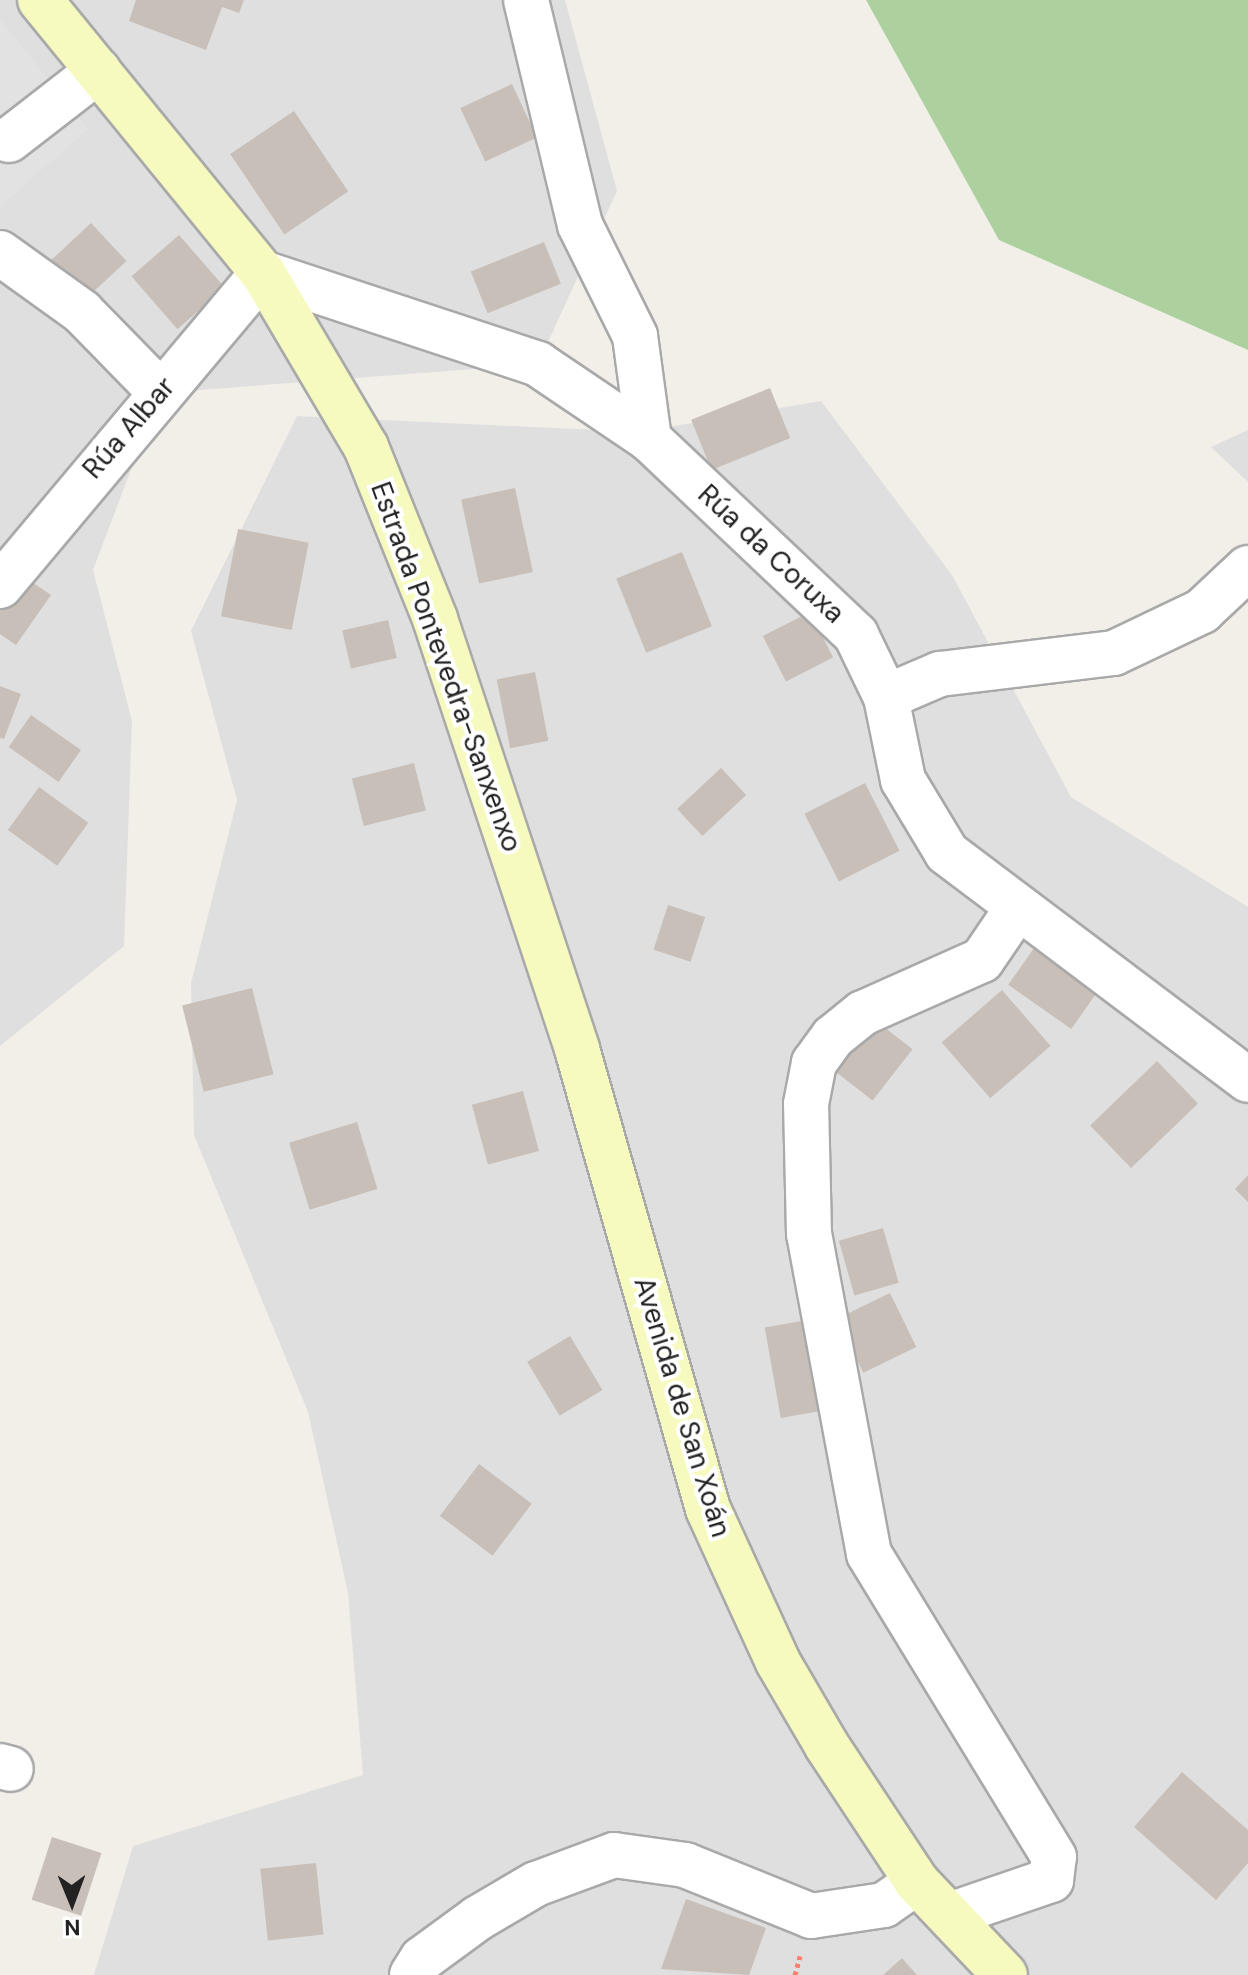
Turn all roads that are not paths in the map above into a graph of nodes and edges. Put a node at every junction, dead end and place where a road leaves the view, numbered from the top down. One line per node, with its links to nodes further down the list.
1 (40, 0): 3 (main road, Estrada Pontevedra-Sanxenxo)
2 (526, 0): 8 (street)
3 (98, 71): 4 (street); 6 (main road, Estrada Pontevedra-Sanxenxo)
4 (3, 138)
5 (0, 253): 7 (street)
6 (263, 273): 7 (street, Rúa Albar); 8 (street, Rúa da Coruxa); 13 (main road, Estrada Pontevedra-Sanxenxo)
7 (160, 392): 10 (street, Rúa Albar)
8 (649, 439): 11 (street, Rúa da Coruxa)
9 (1248, 568): 11 (street)
10 (0, 586)
11 (886, 697): 12 (street, Rúa da Coruxa)
12 (1016, 910): 14 (street, Rúa da Coruxa); 16 (street)
13 (577, 1049): 15 (main road, Avenida de San Xoán)
14 (1248, 1080)
15 (917, 1882): 16 (main road, Avenida de San Xoán); 17 (street)
16 (949, 1915): 18 (main road, Avenida de San Xoán)
17 (412, 1975)
18 (1005, 1975)

